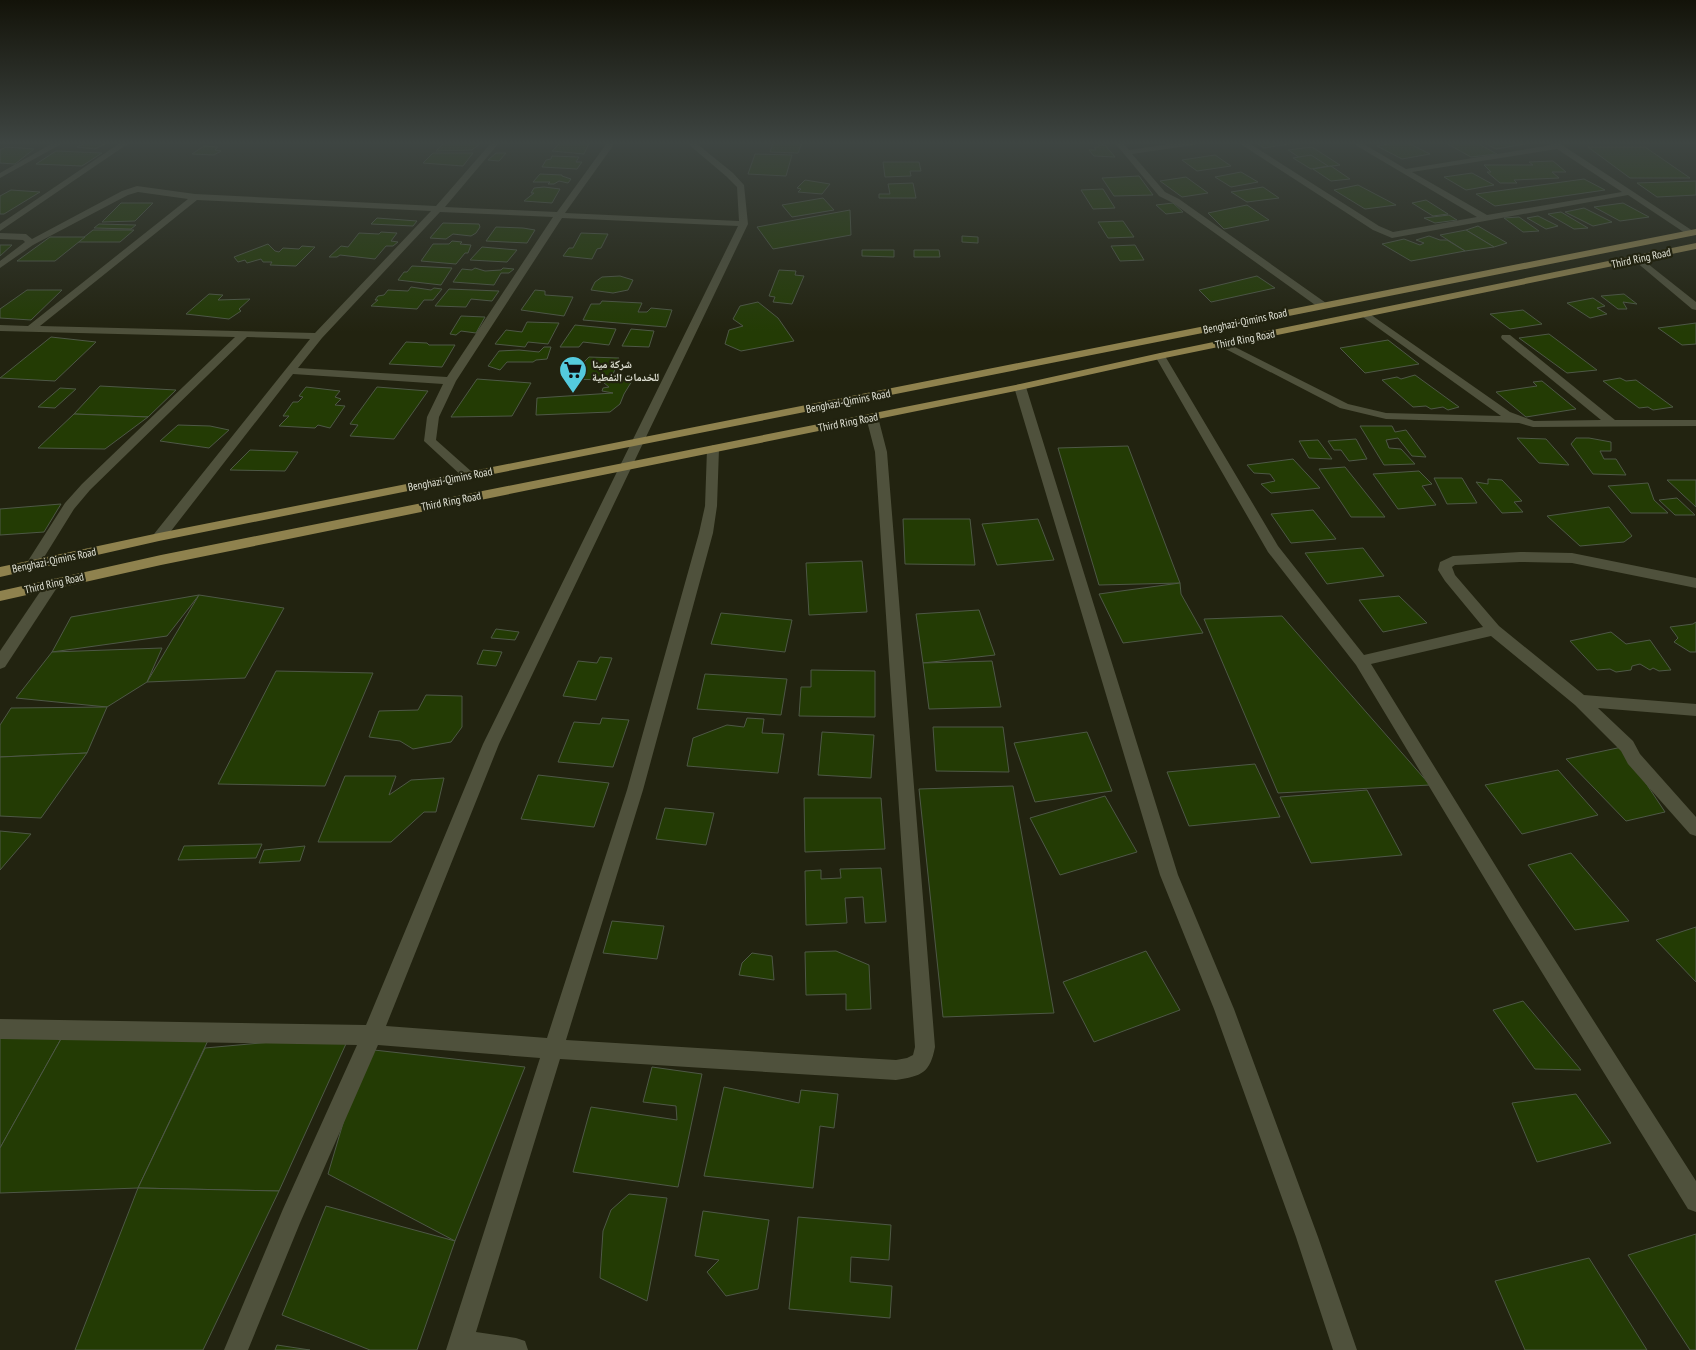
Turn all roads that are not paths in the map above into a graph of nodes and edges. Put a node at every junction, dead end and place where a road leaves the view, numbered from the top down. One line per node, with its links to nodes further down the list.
1 (32, 206): 17 (street)
2 (101, 206): 20 (street)
3 (184, 206): 28 (street)
4 (377, 206): 13 (street)
5 (441, 206): 13 (street)
6 (566, 206): 14 (street)
7 (743, 206): 16 (street)
8 (1183, 206): 24 (street)
9 (1342, 206): 15 (street)
10 (1466, 206): 15 (street)
11 (1554, 206): 15 (street)
12 (1650, 206): 18 (street)
13 (438, 209): 14 (street); 30 (street)
14 (559, 215): 16 (street); 35 (street)
15 (1486, 218)
16 (744, 224): 41 (street)
17 (0, 228)
18 (1693, 232): 24 (main road, Benghazi-Qimins Road)
19 (0, 236): 20 (street)
20 (30, 243): 23 (street)
21 (1696, 246): 22 (main road, Third Ring Road)
22 (1638, 259): 25 (street); 26 (main road, Third Ring Road)
23 (0, 265)
24 (1322, 305): 41 (main road, Benghazi-Qimins Road)
25 (1696, 307)
26 (1367, 314): 32 (main road, Third Ring Road); 38 (street)
27 (0, 328): 28 (street)
28 (31, 328): 29 (street)
29 (244, 334): 30 (street); 46 (street)
30 (318, 336): 34 (street)
31 (1506, 337): 40 (street)
32 (1221, 344): 33 (main road, Third Ring Road); 38 (street)
33 (1160, 356): 36 (main road, Third Ring Road); 52 (street)
34 (290, 371): 35 (street); 45 (street)
35 (450, 381): 44 (street)
36 (1020, 387): 37 (main road, Third Ring Road); 64 (street)
37 (872, 417): 42 (main road, Third Ring Road); 59 (street)
38 (1517, 420): 40 (street)
39 (1696, 423): 40 (street)
40 (1613, 424)
41 (637, 443): 43 (street); 44 (main road, Benghazi-Qimins Road)
42 (713, 449): 43 (main road, Third Ring Road); 59 (street)
43 (625, 466): 48 (main road, Third Ring Road); 58 (street)
44 (468, 475): 45 (main road, Benghazi-Qimins Road)
45 (159, 538): 46 (main road, Benghazi-Qimins Road)
46 (33, 564): 47 (main road, Benghazi-Qimins Road)
47 (0, 572)
48 (54, 583): 50 (main road, Third Ring Road); 53 (street)
49 (1696, 583): 51 (street)
50 (0, 596)
51 (1494, 630): 52 (street); 54 (street)
52 (1362, 662): 60 (street)
53 (0, 663)
54 (1580, 701): 55 (street); 56 (street)
55 (1696, 710)
56 (1696, 829)
57 (0, 1028): 58 (street)
58 (372, 1035): 59 (street); 62 (street)
59 (553, 1049): 61 (street)
60 (1696, 1201)
61 (459, 1346): 63 (street)
62 (236, 1350)
63 (516, 1350)
64 (1345, 1350)

